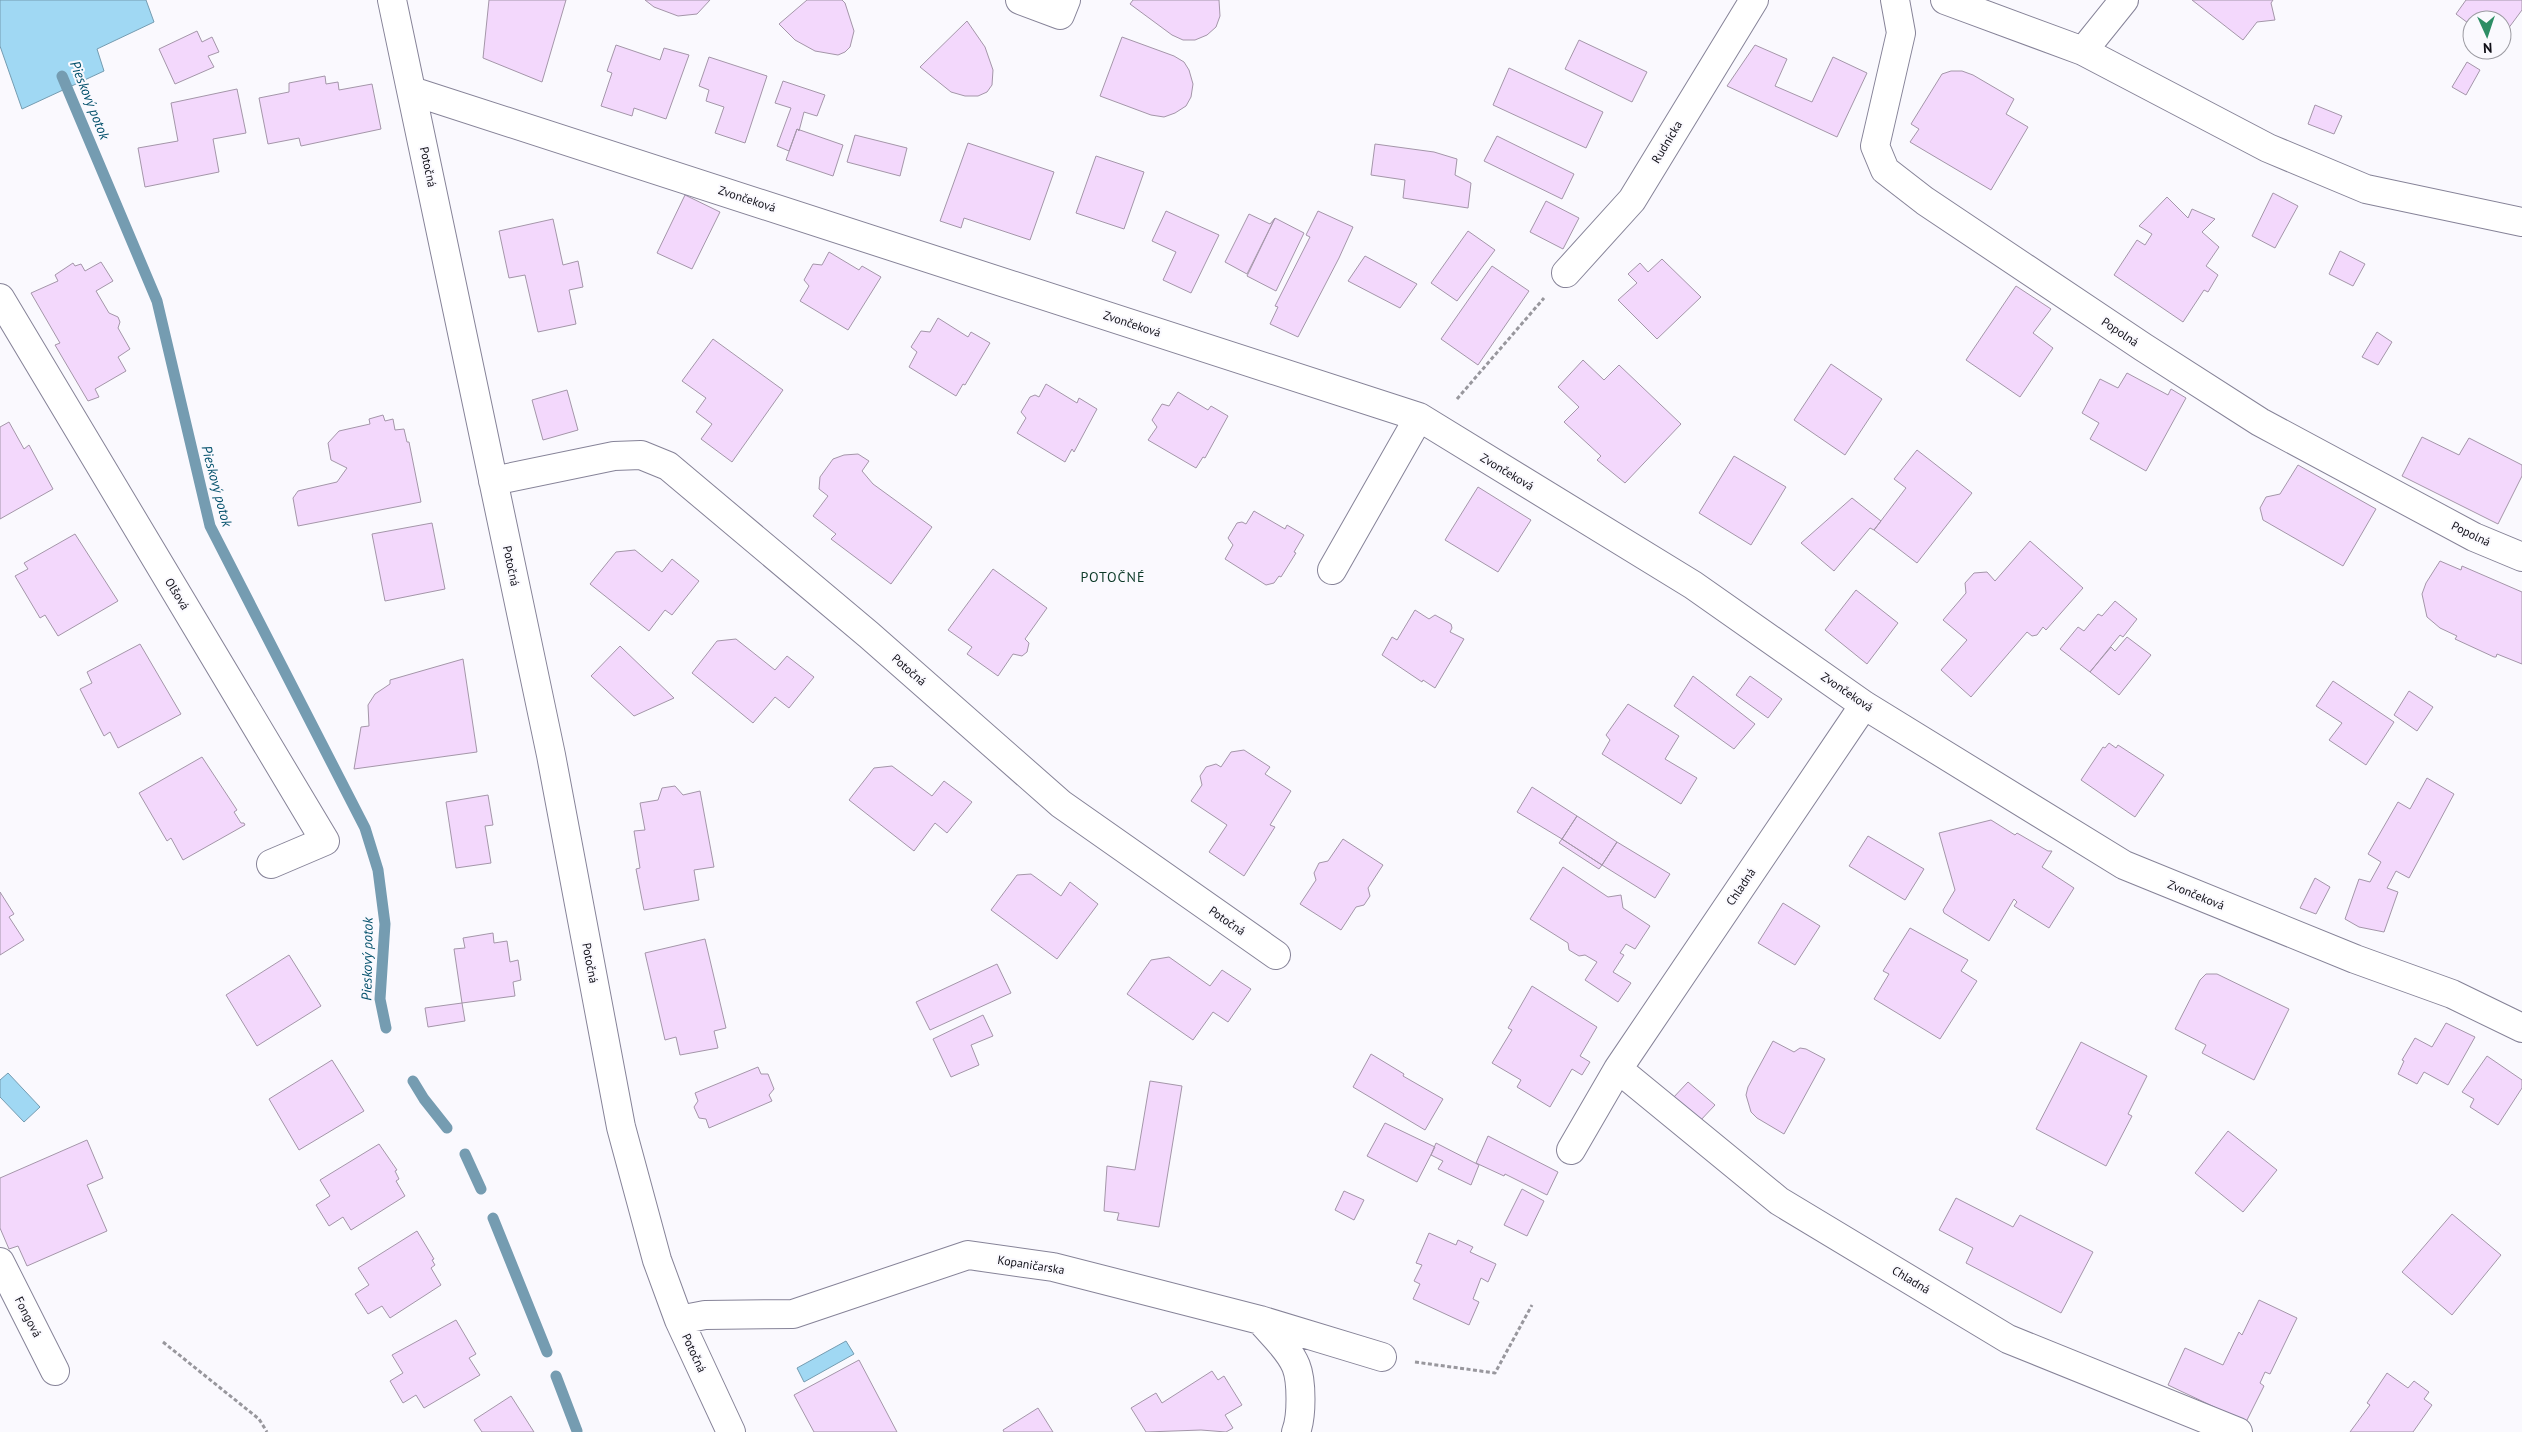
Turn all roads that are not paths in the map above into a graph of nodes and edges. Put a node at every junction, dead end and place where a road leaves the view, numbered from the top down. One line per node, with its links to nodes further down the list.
1 (392, 0): 9 (street, Potočná)
2 (1020, 0): 3 (street)
3 (1066, 0)
4 (1754, 0): 11 (street, Rudnícka)
5 (1895, 0): 15 (street, Popolná)
6 (1945, 0): 8 (street)
7 (2124, 0): 8 (street)
8 (2083, 51): 10 (street)
9 (412, 91): 13 (street, Zvončeková); 14 (street, Potočná)
10 (2522, 222)
11 (1566, 273)
12 (0, 298): 18 (street, Olšová)
13 (1418, 417): 16 (street); 17 (street, Zvončeková)
14 (493, 481): 19 (street, Potočná); 24 (street, Potočná)
15 (2522, 557)
16 (1332, 570)
17 (1864, 705): 20 (street, Zvončeková); 21 (street, Chladná)
18 (271, 864)
19 (1276, 955)
20 (2522, 1028)
21 (1618, 1069): 22 (street, Chladná); 30 (street, Chladná)
22 (1572, 1150)
23 (0, 1262): 27 (street, Fongová)
24 (679, 1320): 25 (street, Kopaničarska); 28 (street, Potočná)
25 (1260, 1320): 26 (street, Kopaničarska); 29 (street)
26 (1382, 1357)
27 (55, 1371)
28 (731, 1432)
29 (1296, 1432)
30 (2238, 1432)

